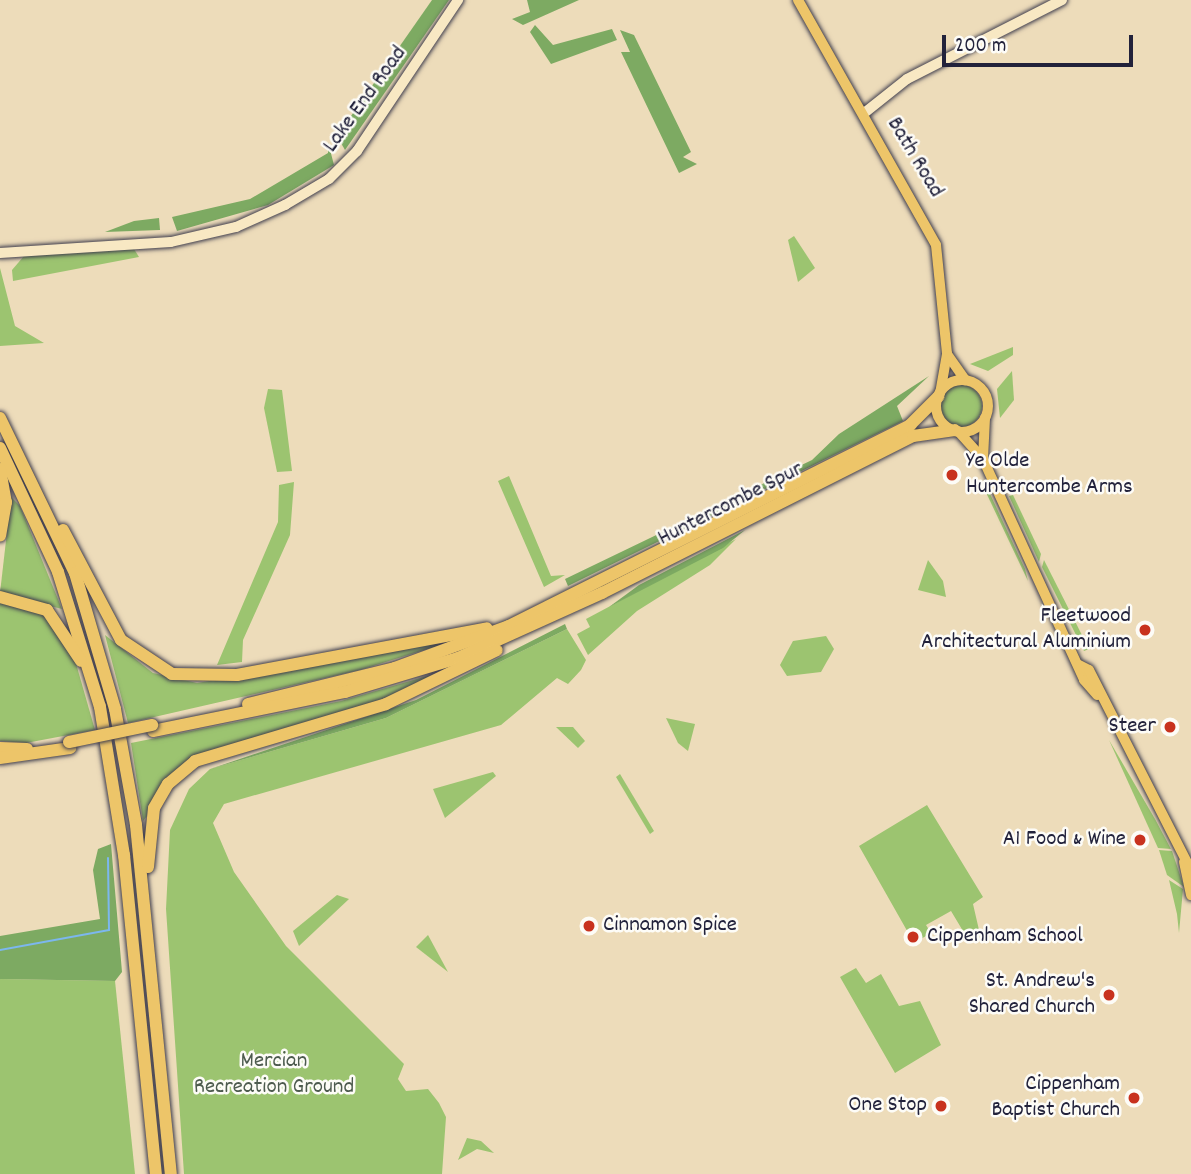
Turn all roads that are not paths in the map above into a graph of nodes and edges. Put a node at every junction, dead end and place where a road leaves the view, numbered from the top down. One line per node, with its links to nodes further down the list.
1 (458, 0): 5 (main road, Lake End Road)
2 (798, 0): 4 (main road, Bath Road)
3 (1062, 0): 4 (main road)
4 (863, 114): 6 (main road, Bath Road)
5 (0, 253)
6 (947, 354): 7 (main road, Bath Road); 8 (main road, Bath Road)
7 (965, 380): 8 (main road); 10 (main road)
8 (939, 395): 11 (main road); 18 (highway, Huntercombe Spur)
9 (0, 418): 15 (highway)
10 (985, 418): 11 (main road); 13 (main road)
11 (957, 431): 13 (main road); 19 (highway, Huntercombe Spur)
12 (0, 448): 20 (highway)
13 (983, 459): 25 (main road)
14 (0, 469): 16 (highway)
15 (41, 495): 18 (highway); 28 (highway)
16 (0, 535)
17 (0, 597): 20 (highway)
18 (534, 614): 21 (highway)
19 (528, 629): 21 (highway); 28 (highway)
20 (100, 707): 29 (highway)
21 (153, 728): 22 (highway)
22 (70, 745): 23 (highway); 24 (highway)
23 (0, 748)
24 (0, 758)
25 (1183, 856): 26 (main road); 27 (main road)
26 (1191, 870)
27 (1191, 895)
28 (149, 955): 30 (highway)
29 (156, 1174)
30 (171, 1174)

